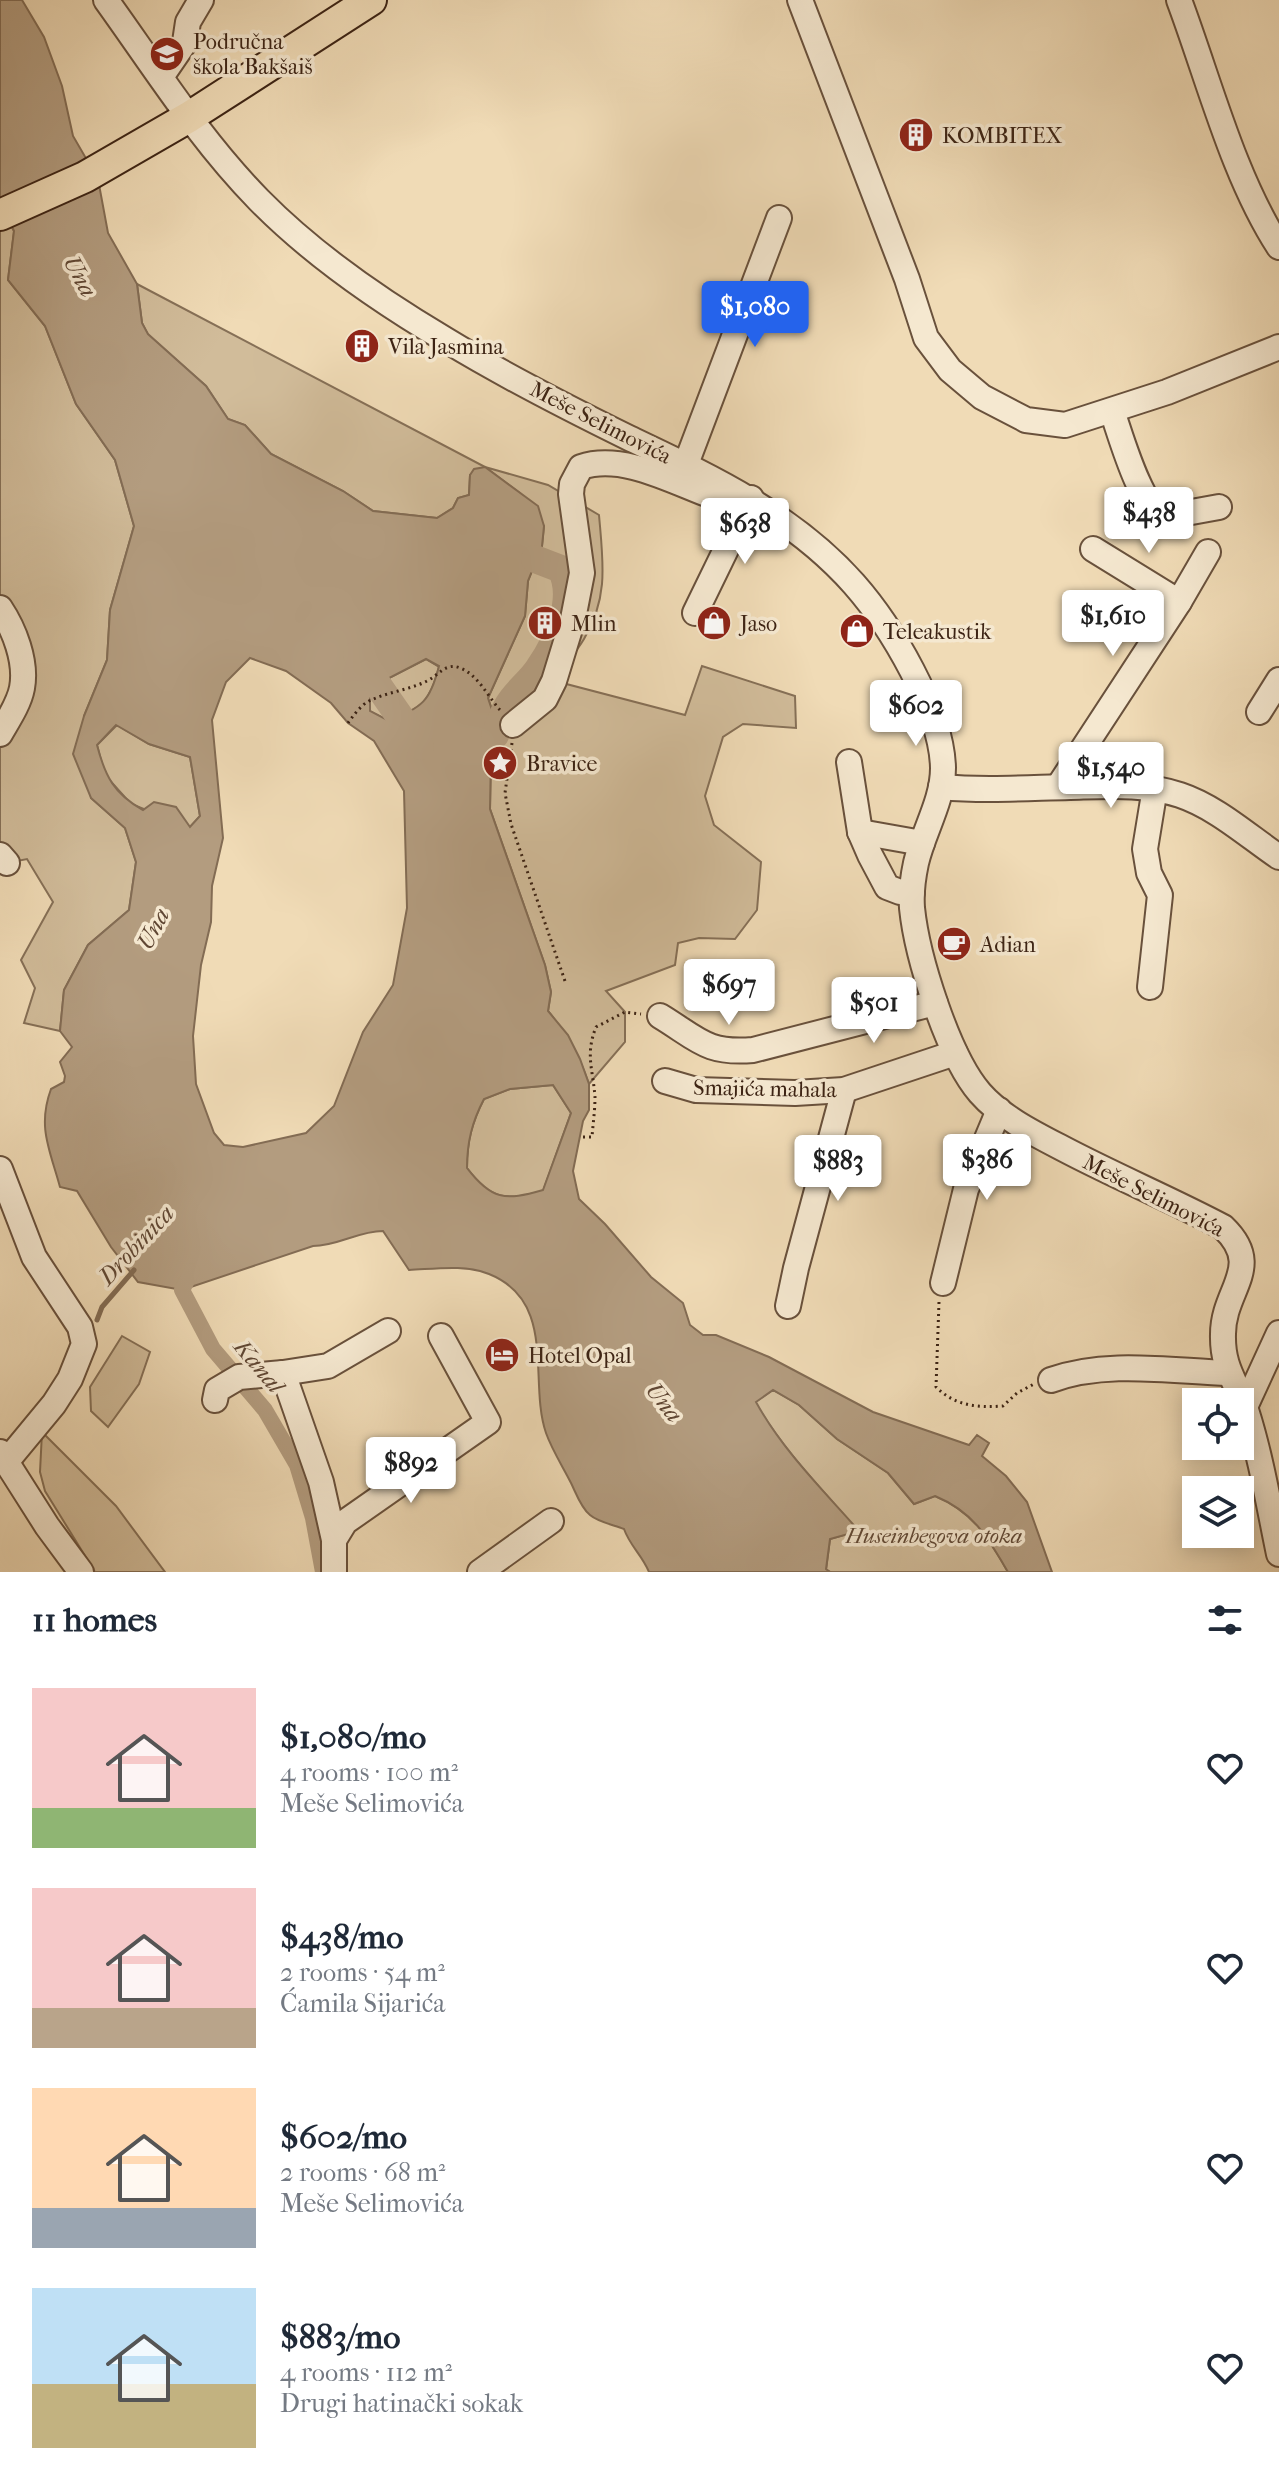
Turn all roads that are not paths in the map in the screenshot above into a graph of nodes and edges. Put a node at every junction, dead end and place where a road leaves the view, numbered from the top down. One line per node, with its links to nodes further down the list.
1 (106, 0): 6 (street, Meše Selimovića)
2 (201, 0): 6 (street)
3 (371, 0): 7 (main road)
4 (800, 0): 12 (street)
5 (1179, 0): 10 (street)
6 (161, 77): 7 (street, Meše Selimovića)
7 (189, 117): 8 (main road); 13 (street, Meše Selimovića)
8 (0, 215)
9 (779, 218): 13 (street)
10 (1279, 247)
11 (1279, 347): 12 (street)
12 (1112, 411): 15 (street)
13 (686, 464): 14 (street, Meše Selimovića)
14 (749, 503): 20 (street); 23 (street); 26 (street, Meše Selimovića)
15 (1219, 507)
16 (1093, 549): 18 (street)
17 (1208, 552): 18 (street)
18 (1179, 602): 27 (street)
19 (0, 608): 24 (street)
20 (695, 613)
21 (1279, 680): 22 (street)
22 (1259, 712)
23 (513, 725)
24 (0, 734)
25 (849, 762): 29 (street)
26 (941, 787): 27 (street); 30 (street, Meše Selimovića)
27 (1058, 787): 28 (street)
28 (1155, 788): 31 (street); 33 (street)
29 (860, 832): 30 (street); 32 (street)
30 (922, 843): 32 (street, Meše Selimovića)
31 (1279, 857)
32 (912, 892): 34 (street, Meše Selimovića)
33 (1150, 987)
34 (935, 1003): 35 (street); 36 (street, Meše Selimovića)
35 (660, 1016)
36 (955, 1053): 38 (street, Smajića mahala); 39 (street, Meše Selimovića)
37 (665, 1081): 38 (street, Smajića mahala)
38 (844, 1090): 42 (street)
39 (999, 1110): 41 (street); 47 (street, Meše Selimovića)
40 (0, 1169): 53 (street)
41 (943, 1283)
42 (788, 1306)
43 (388, 1331): 46 (street)
44 (1279, 1333): 50 (street)
45 (441, 1336): 55 (street)
46 (283, 1373): 51 (street); 55 (street)
47 (1228, 1373): 48 (street); 49 (street, Meše Selimovića)
48 (1051, 1380)
49 (1236, 1388)
50 (1254, 1388)
51 (216, 1395)
52 (1254, 1446): 56 (street, Meše Selimovića)
53 (3, 1457): 57 (street)
54 (551, 1521): 59 (street)
55 (334, 1540): 58 (street)
56 (1279, 1554)
57 (81, 1572)
58 (334, 1572)
59 (480, 1572)

